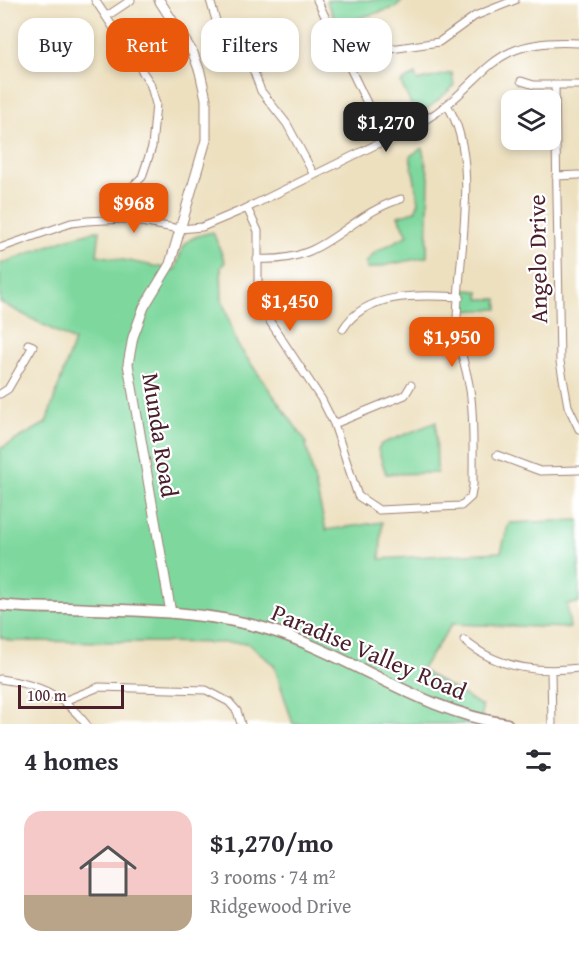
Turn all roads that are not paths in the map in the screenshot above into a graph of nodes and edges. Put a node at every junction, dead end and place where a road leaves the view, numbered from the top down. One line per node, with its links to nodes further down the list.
1 (95, 0): 7 (street)
2 (131, 0): 7 (street)
3 (159, 0): 23 (street, Munda Road)
4 (210, 0): 17 (street)
5 (317, 0): 8 (street)
6 (515, 0): 10 (street)
7 (106, 16): 20 (street)
8 (325, 18)
9 (579, 43): 15 (street)
10 (392, 49)
11 (354, 72): 16 (street)
12 (521, 81): 14 (street)
13 (579, 85): 14 (street)
14 (555, 86): 19 (street, Angelo Drive)
15 (447, 105): 16 (street); 26 (street)
16 (385, 140): 17 (street)
17 (314, 175): 22 (street)
18 (579, 175): 19 (street)
19 (556, 176): 32 (street, Angelo Drive)
20 (126, 193)
21 (401, 199): 25 (street)
22 (247, 208): 23 (street); 25 (street)
23 (180, 229): 24 (street); 36 (street, Munda Road)
24 (0, 248)
25 (257, 259): 31 (street)
26 (460, 297): 27 (street); 31 (street)
27 (343, 329)
28 (28, 344): 30 (street)
29 (411, 385): 31 (street)
30 (0, 394)
31 (334, 424)
32 (579, 429)
33 (497, 454): 34 (street)
34 (579, 470)
35 (0, 605): 36 (main road, Paradise Valley Road)
36 (171, 613): 44 (main road, Paradise Valley Road)
37 (464, 640): 39 (street)
38 (579, 668): 39 (street)
39 (551, 671): 45 (street)
40 (0, 680): 41 (street)
41 (64, 700): 42 (street); 43 (street)
42 (86, 724)
43 (241, 724)
44 (507, 724)
45 (552, 724)

